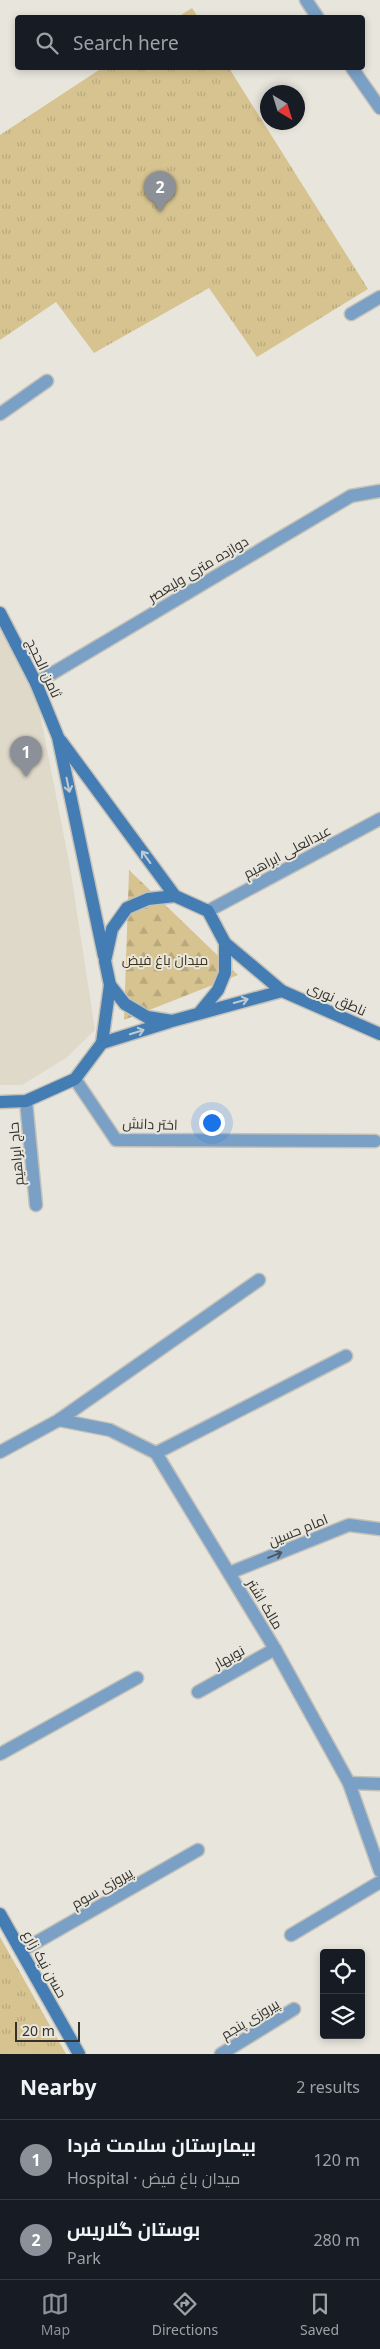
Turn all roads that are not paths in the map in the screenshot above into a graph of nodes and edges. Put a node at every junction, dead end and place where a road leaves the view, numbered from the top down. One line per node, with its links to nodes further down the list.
1 (306, 0): 2 (street)
2 (316, 15)
3 (353, 70): 4 (street)
4 (380, 108)
5 (380, 297): 6 (street)
6 (352, 314)
7 (47, 381): 8 (street)
8 (0, 414)
9 (380, 491): 11 (street, دوازده متری ولیعصر)
10 (0, 613): 11 (street, ثامن الحجج)
11 (36, 683): 12 (street, ثامن الحجج)
12 (58, 737): 14 (street, one-way to 12); 17 (street, one-way to 17)
13 (380, 819): 15 (street, عبدالعلی ابراهیم)
14 (174, 896): 15 (street); 17 (street)
15 (208, 911): 16 (street)
16 (225, 943): 19 (street); 20 (street)
17 (105, 961): 18 (street)
18 (110, 985): 21 (street); 23 (street)
19 (282, 991): 20 (street, one-way to 19); 22 (street, ناطق نوری)
20 (200, 1012): 21 (street)
21 (172, 1021): 23 (street, one-way to 21)
22 (380, 1034)
23 (102, 1043): 24 (street)
24 (75, 1079): 25 (street); 27 (street, اختر دانش)
25 (26, 1101): 26 (street); 28 (street, حاج ابراهیم)
26 (0, 1102)
27 (375, 1141)
28 (36, 1205)
29 (259, 1280): 31 (street)
30 (346, 1356): 33 (street)
31 (59, 1420): 32 (street); 33 (street)
32 (0, 1452)
33 (156, 1453): 35 (street, مالک اشتر)
34 (380, 1529): 35 (street, امام حسین, one-way to 34)
35 (229, 1573): 36 (street, مالک اشتر)
36 (275, 1649): 38 (street, نوبهار); 40 (street, مالک اشتر)
37 (137, 1678): 39 (street)
38 (198, 1692)
39 (0, 1754)
40 (349, 1783): 41 (street); 43 (street, مالک اشتر)
41 (380, 1784)
42 (198, 1850): 47 (street, پیروزی سوم)
43 (380, 1871)
44 (380, 1882): 46 (street)
45 (0, 1914): 47 (street, حسن نیک زارع)
46 (291, 1935)
47 (21, 1951): 49 (street, حسن نیک زارع)
48 (294, 2009): 50 (street, پیروزی پنجم)
49 (79, 2054)
50 (221, 2054)

